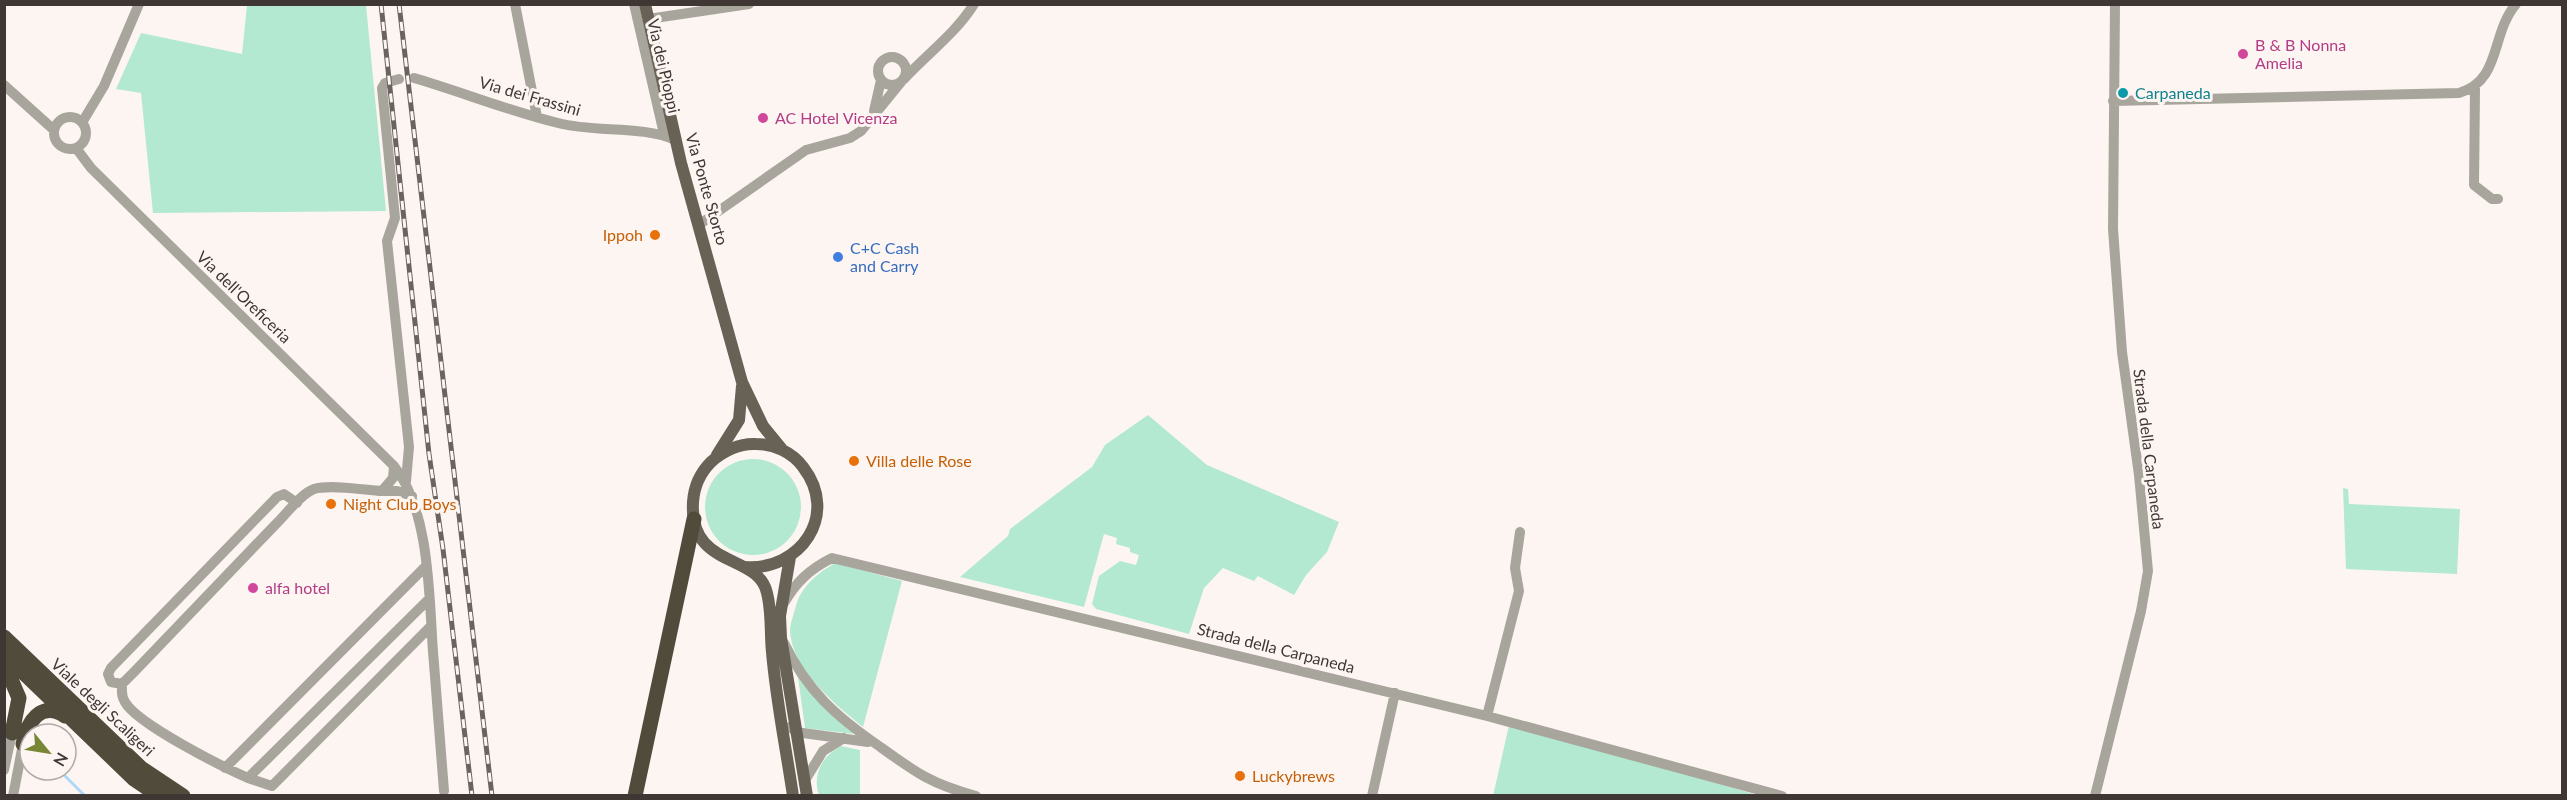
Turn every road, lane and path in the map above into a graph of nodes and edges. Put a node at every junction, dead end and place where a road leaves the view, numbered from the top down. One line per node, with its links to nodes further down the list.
1 (139, 4): 20 (street)
2 (515, 4): 19 (street)
3 (634, 4): 23 (street, Via dei Pioppi)
4 (645, 4): 9 (main road, Via Ponte Storto)
5 (749, 4): 9 (street)
6 (974, 4): 10 (street)
7 (2115, 4): 18 (street, Strada della Carpaneda)
8 (2516, 4): 17 (street)
9 (648, 19): 23 (main road, Via Ponte Storto)
10 (930, 50): 11 (street); 15 (street)
11 (901, 60): 14 (street); 15 (street)
12 (414, 78): 19 (street, Via dei Frassini)
13 (399, 79): 31 (street)
14 (881, 80): 15 (street); 21 (street)
15 (902, 81): 21 (street)
16 (4, 85): 22 (street)
17 (2475, 88): 18 (street); 25 (street)
18 (2113, 101): 75 (street, Strada della Carpaneda)
19 (537, 117): 23 (street, Via dei Frassini)
20 (83, 122): 22 (street); 24 (street)
21 (870, 123): 26 (street)
22 (54, 130): 24 (street)
23 (670, 137): 26 (main road, Via Ponte Storto)
24 (76, 148): 30 (street, Via dell'Oreficeria)
25 (2498, 199)
26 (700, 224): 27 (main road, Via Ponte Storto)
27 (742, 382): 28 (main road, Via Ponte Storto); 29 (main road, Via Ponte Storto)
28 (781, 449): 29 (main road); 37 (main road)
29 (716, 458): 35 (main road)
30 (394, 466): 31 (street, Via dell'Oreficeria); 32 (street)
31 (406, 481): 33 (street, Via dell'Oreficeria)
32 (382, 491): 33 (street); 34 (street)
33 (412, 496): 38 (street, Via dell'Oreficeria)
34 (297, 503): 40 (street); 41 (street)
35 (694, 519): 39 (main road); 69 (highway)
36 (1520, 532): 51 (street)
37 (790, 557): 39 (main road); 43 (main road)
38 (425, 567): 42 (street, Via dell'Oreficeria); 60 (street)
39 (745, 567): 52 (main road)
40 (201, 576): 41 (street); 49 (street)
41 (214, 589): 49 (street)
42 (429, 599): 44 (street, Via dell'Oreficeria); 63 (street)
43 (781, 609): 46 (main road); 50 (street, Strada della Carpaneda)
44 (431, 626): 63 (street); 65 (street, Via dell'Oreficeria)
45 (4, 637): 62 (highway, Viale degli Scaligeri)
46 (782, 638): 57 (main road); 59 (street)
47 (4, 654): 53 (highway, Viale degli Scaligeri)
48 (4, 663): 54 (highway)
49 (122, 684): 60 (street)
50 (1395, 693): 51 (street, Strada della Carpaneda); 73 (street)
51 (1487, 716): 74 (street, Strada della Carpaneda)
52 (782, 720): 57 (street); 70 (main road)
53 (72, 721): 55 (highway); 62 (highway, Viale degli Scaligeri)
54 (18, 722)
55 (29, 722)
56 (18, 732): 61 (street); 66 (street)
57 (796, 732): 58 (street); 64 (main road)
58 (844, 737): 59 (street); 64 (street)
59 (877, 745): 72 (street)
60 (225, 768): 63 (street)
61 (4, 770)
62 (138, 773): 67 (highway, Viale degli Scaligeri); 68 (highway, Viale degli Scaligeri)
63 (249, 778)
64 (804, 782): 71 (main road)
65 (444, 790)
66 (13, 795)
67 (159, 795)
68 (183, 795)
69 (635, 795)
70 (794, 795)
71 (807, 795)
72 (976, 795)
73 (1372, 795)
74 (1782, 795)
75 (2095, 795)

